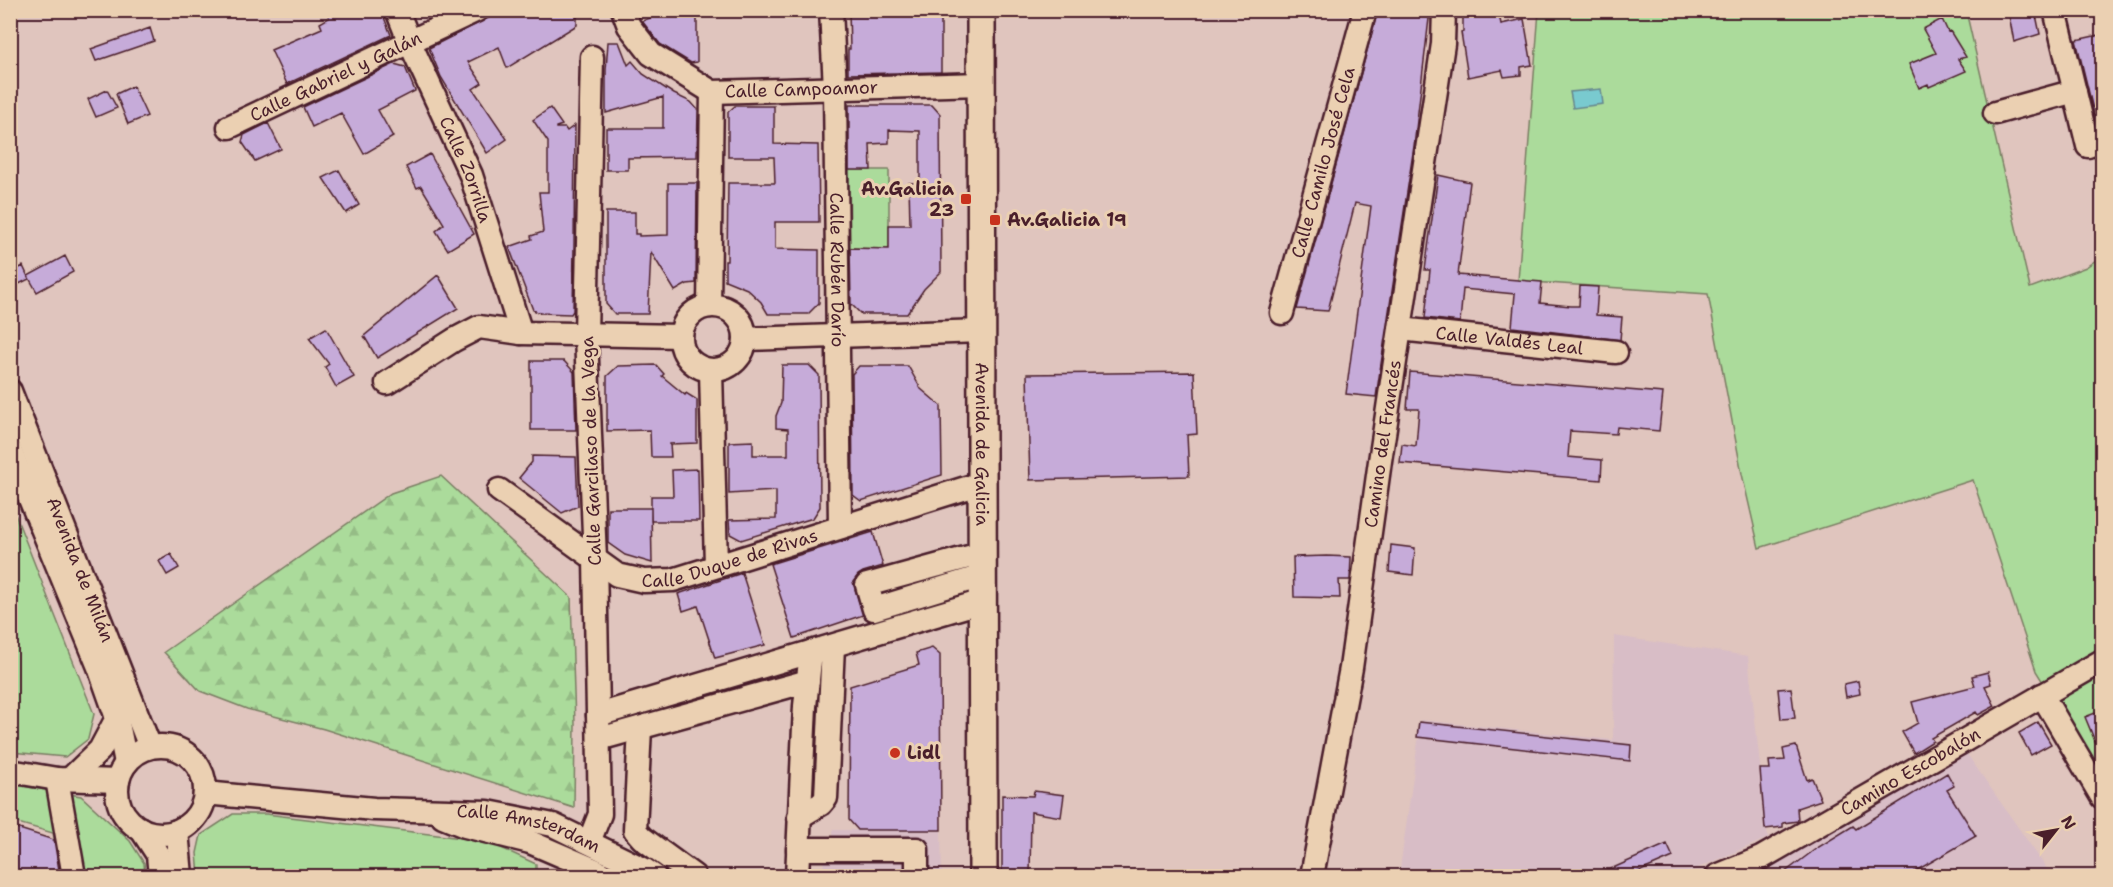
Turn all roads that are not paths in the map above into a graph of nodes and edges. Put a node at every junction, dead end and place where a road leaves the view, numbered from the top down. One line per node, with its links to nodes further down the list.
1 (397, 10): 9 (street, Calle Zorrilla)
2 (477, 10): 9 (street, Calle Gabriel y Galán)
3 (623, 10): 14 (street, Calle Campoamor)
4 (831, 10): 12 (street, Calle Rubén Darío)
5 (981, 10): 11 (main road, Avenida de Galicia)
6 (1365, 10): 19 (street, Calle Camilo José Cela)
7 (1444, 10): 20 (street, Camino del Francés)
8 (2055, 10): 13 (street)
9 (410, 43): 16 (street, Calle Gabriel y Galán); 22 (street, Calle Zorrilla)
10 (592, 57): 23 (street, Calle Garcilaso de la Vega)
11 (981, 84): 12 (street, Calle Campoamor); 21 (main road, Avenida de Galicia)
12 (835, 88): 14 (street, Calle Campoamor); 25 (street, Calle Rubén Darío)
13 (2075, 91): 15 (street); 17 (street)
14 (712, 92): 18 (street)
15 (1995, 113)
16 (229, 127)
17 (2088, 146)
18 (709, 306): 24 (street); 26 (street)
19 (1282, 313)
20 (1400, 329): 27 (street, Calle Valdés Leal); 68 (street, Camino del Francés)
21 (982, 331): 25 (street); 32 (main road, Avenida de Galicia)
22 (521, 333): 23 (street); 29 (street)
23 (586, 335): 24 (street); 35 (street, Calle Garcilaso de la Vega)
24 (681, 336): 28 (street)
25 (838, 336): 26 (street); 34 (street, Calle Rubén Darío)
26 (745, 339): 28 (street)
27 (1616, 352)
28 (711, 371): 36 (street)
29 (387, 383)
30 (10, 391): 47 (street, Avenida de Milán)
31 (10, 450): 44 (street, Avenida de Milán)
32 (982, 483): 34 (street, Calle Duque de Rivas); 37 (main road, Avenida de Galicia)
33 (499, 490): 35 (street, Calle Duque de Rivas)
34 (840, 527): 36 (street, Calle Duque de Rivas)
35 (595, 560): 36 (street, Calle Duque de Rivas); 43 (street, Calle Garcilaso de la Vega)
36 (716, 566)
37 (982, 577): 38 (street); 67 (main road, Avenida de Galicia)
38 (833, 646): 39 (street); 54 (street)
39 (811, 652): 41 (street); 43 (street)
40 (2103, 661): 42 (street, Camino Escobalón)
41 (808, 681): 45 (street); 54 (street)
42 (2042, 695): 52 (street); 69 (street, Camino Escobalón)
43 (598, 715): 46 (street, Calle Garcilaso de la Vega)
44 (117, 718): 49 (street, Avenida de Milán); 50 (street)
45 (640, 728): 46 (street); 64 (street)
46 (599, 739): 57 (street, Calle Garcilaso de la Vega)
47 (150, 747): 49 (street); 51 (street)
48 (10, 771): 50 (street)
49 (122, 772): 50 (street); 55 (street)
50 (63, 779): 59 (street)
51 (205, 793): 53 (street, Calle Amsterdam); 56 (street)
52 (2103, 797)
53 (430, 811): 57 (street, Calle Amsterdam); 62 (street, Calle Amsterdam)
54 (800, 817): 58 (street)
55 (141, 829): 56 (street); 60 (street)
56 (177, 831): 61 (street)
57 (589, 842): 63 (street, Calle Amsterdam)
58 (798, 849): 65 (street); 66 (street)
59 (74, 876)
60 (160, 876)
61 (181, 876)
62 (604, 876)
63 (654, 876)
64 (694, 876)
65 (797, 876)
66 (917, 876)
67 (984, 876)
68 (1312, 876)
69 (1717, 876)

